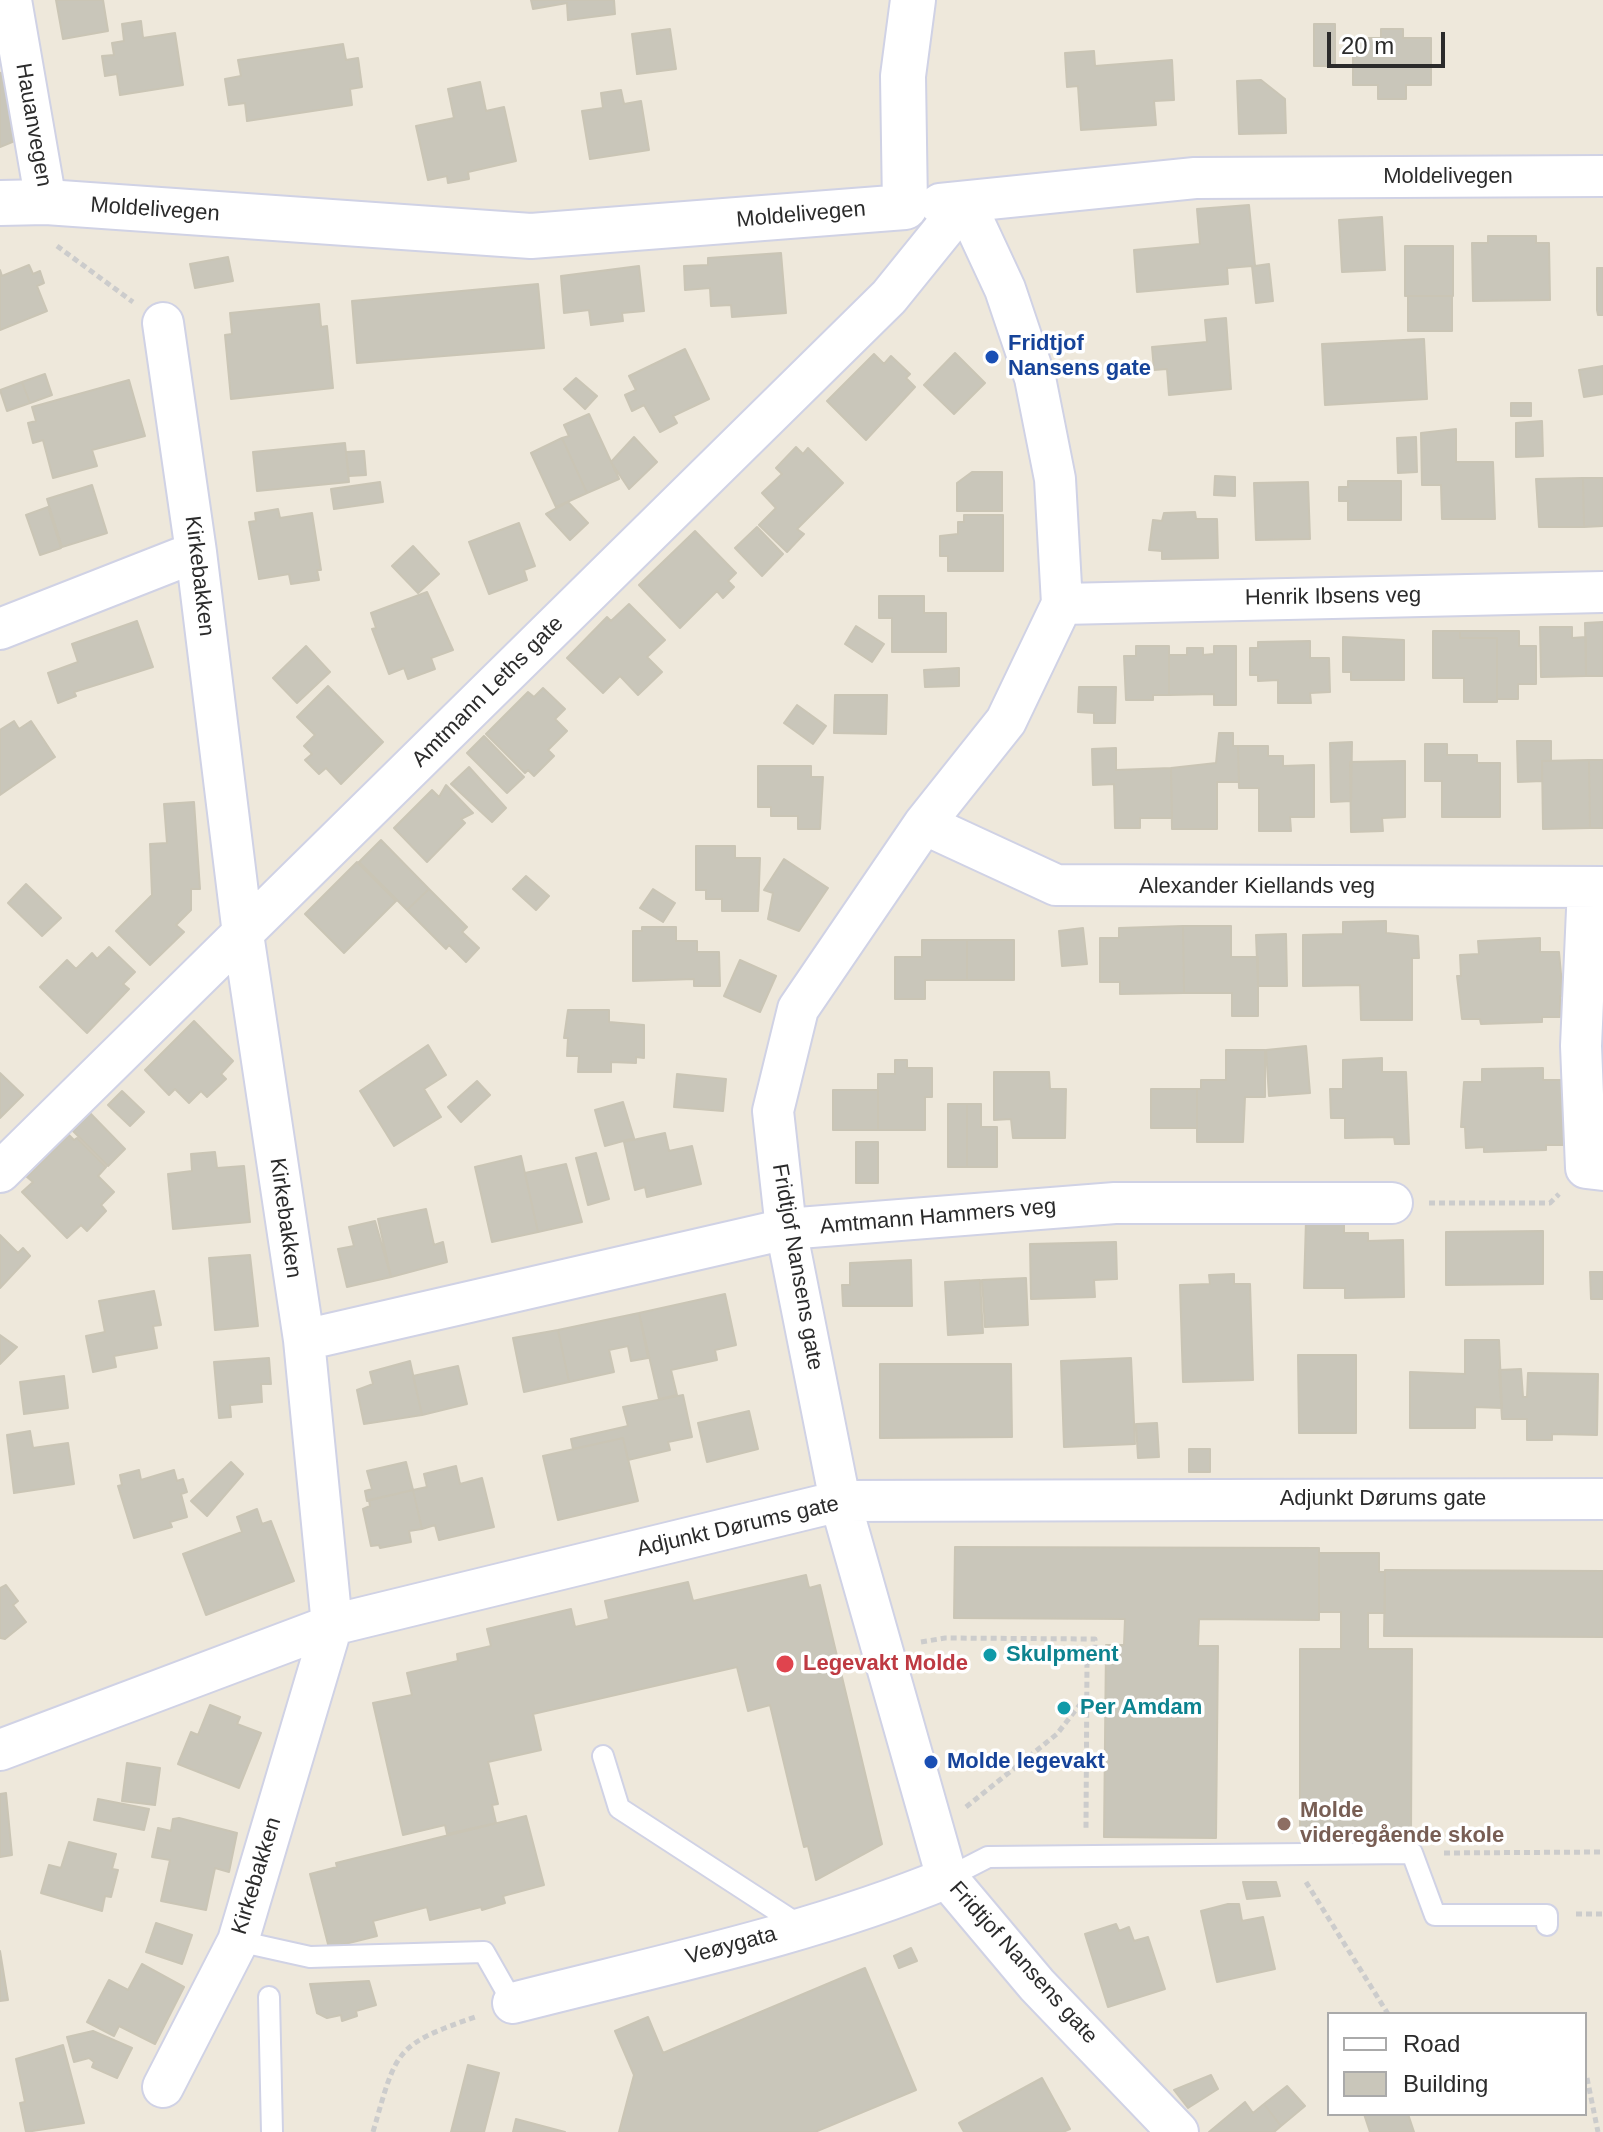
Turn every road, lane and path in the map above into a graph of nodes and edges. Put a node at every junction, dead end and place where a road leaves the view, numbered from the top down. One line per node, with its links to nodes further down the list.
1 (11, 0): 7 (street, Hauanvegen)
2 (913, 0): 6 (main road)
3 (1603, 176): 5 (street, Moldelivegen)
4 (0, 203): 7 (main road, Moldelivegen)
5 (965, 203): 6 (street, Moldelivegen); 11 (street, Fridtjof Nansens gate); 15 (street, Amtmann Leths gate)
6 (905, 207): 7 (main road, Moldelivegen)
7 (48, 218): 8 (path)
8 (163, 323): 9 (street, Kirkebakken)
9 (196, 552): 12 (street); 15 (street, Kirkebakken)
10 (1603, 592): 11 (street, Henrik Ibsens veg)
11 (1062, 604): 13 (street, Fridtjof Nansens gate)
12 (0, 629)
13 (924, 824): 14 (street, Alexander Kiellands veg); 19 (street, Fridtjof Nansens gate)
14 (1595, 887): 16 (street)
15 (243, 934): 17 (street, Amtmann Leths gate); 20 (street, Kirkebakken)
16 (1594, 1169): 18 (path)
17 (0, 1172)
18 (1392, 1203): 19 (street, Amtmann Hammers veg)
19 (786, 1229): 20 (street, Amtmann Hammers veg); 22 (street, Fridtjof Nansens gate)
20 (304, 1340): 23 (street, Kirkebakken)
21 (1603, 1499): 22 (street, Adjunkt Dørums gate)
22 (840, 1501): 23 (street, Adjunkt Dørums gate); 33 (street, Fridtjof Nansens gate)
23 (332, 1625): 26 (street, Adjunkt Dørums gate); 36 (street, Kirkebakken)
24 (908, 1644): 25 (path)
25 (1087, 1696): 28 (path); 29 (path)
26 (0, 1750)
27 (603, 1756): 35 (lane)
28 (960, 1812)
29 (1086, 1815)
30 (1603, 1852): 31 (path)
31 (1412, 1853): 32 (lane); 34 (lane)
32 (1288, 1854): 33 (lane); 39 (path)
33 (947, 1878): 35 (street, Veøygata); 45 (street, Fridtjof Nansens gate)
34 (1547, 1925)
35 (803, 1927): 38 (street, Veøygata)
36 (238, 1941): 38 (lane); 41 (street, Kirkebakken)
37 (269, 1997): 43 (lane)
38 (513, 2003): 44 (path)
39 (1387, 2012)
40 (1587, 2078): 42 (path)
41 (163, 2087)
42 (1588, 2094): 46 (path)
43 (272, 2132)
44 (373, 2132)
45 (1178, 2132)
46 (1598, 2132)

